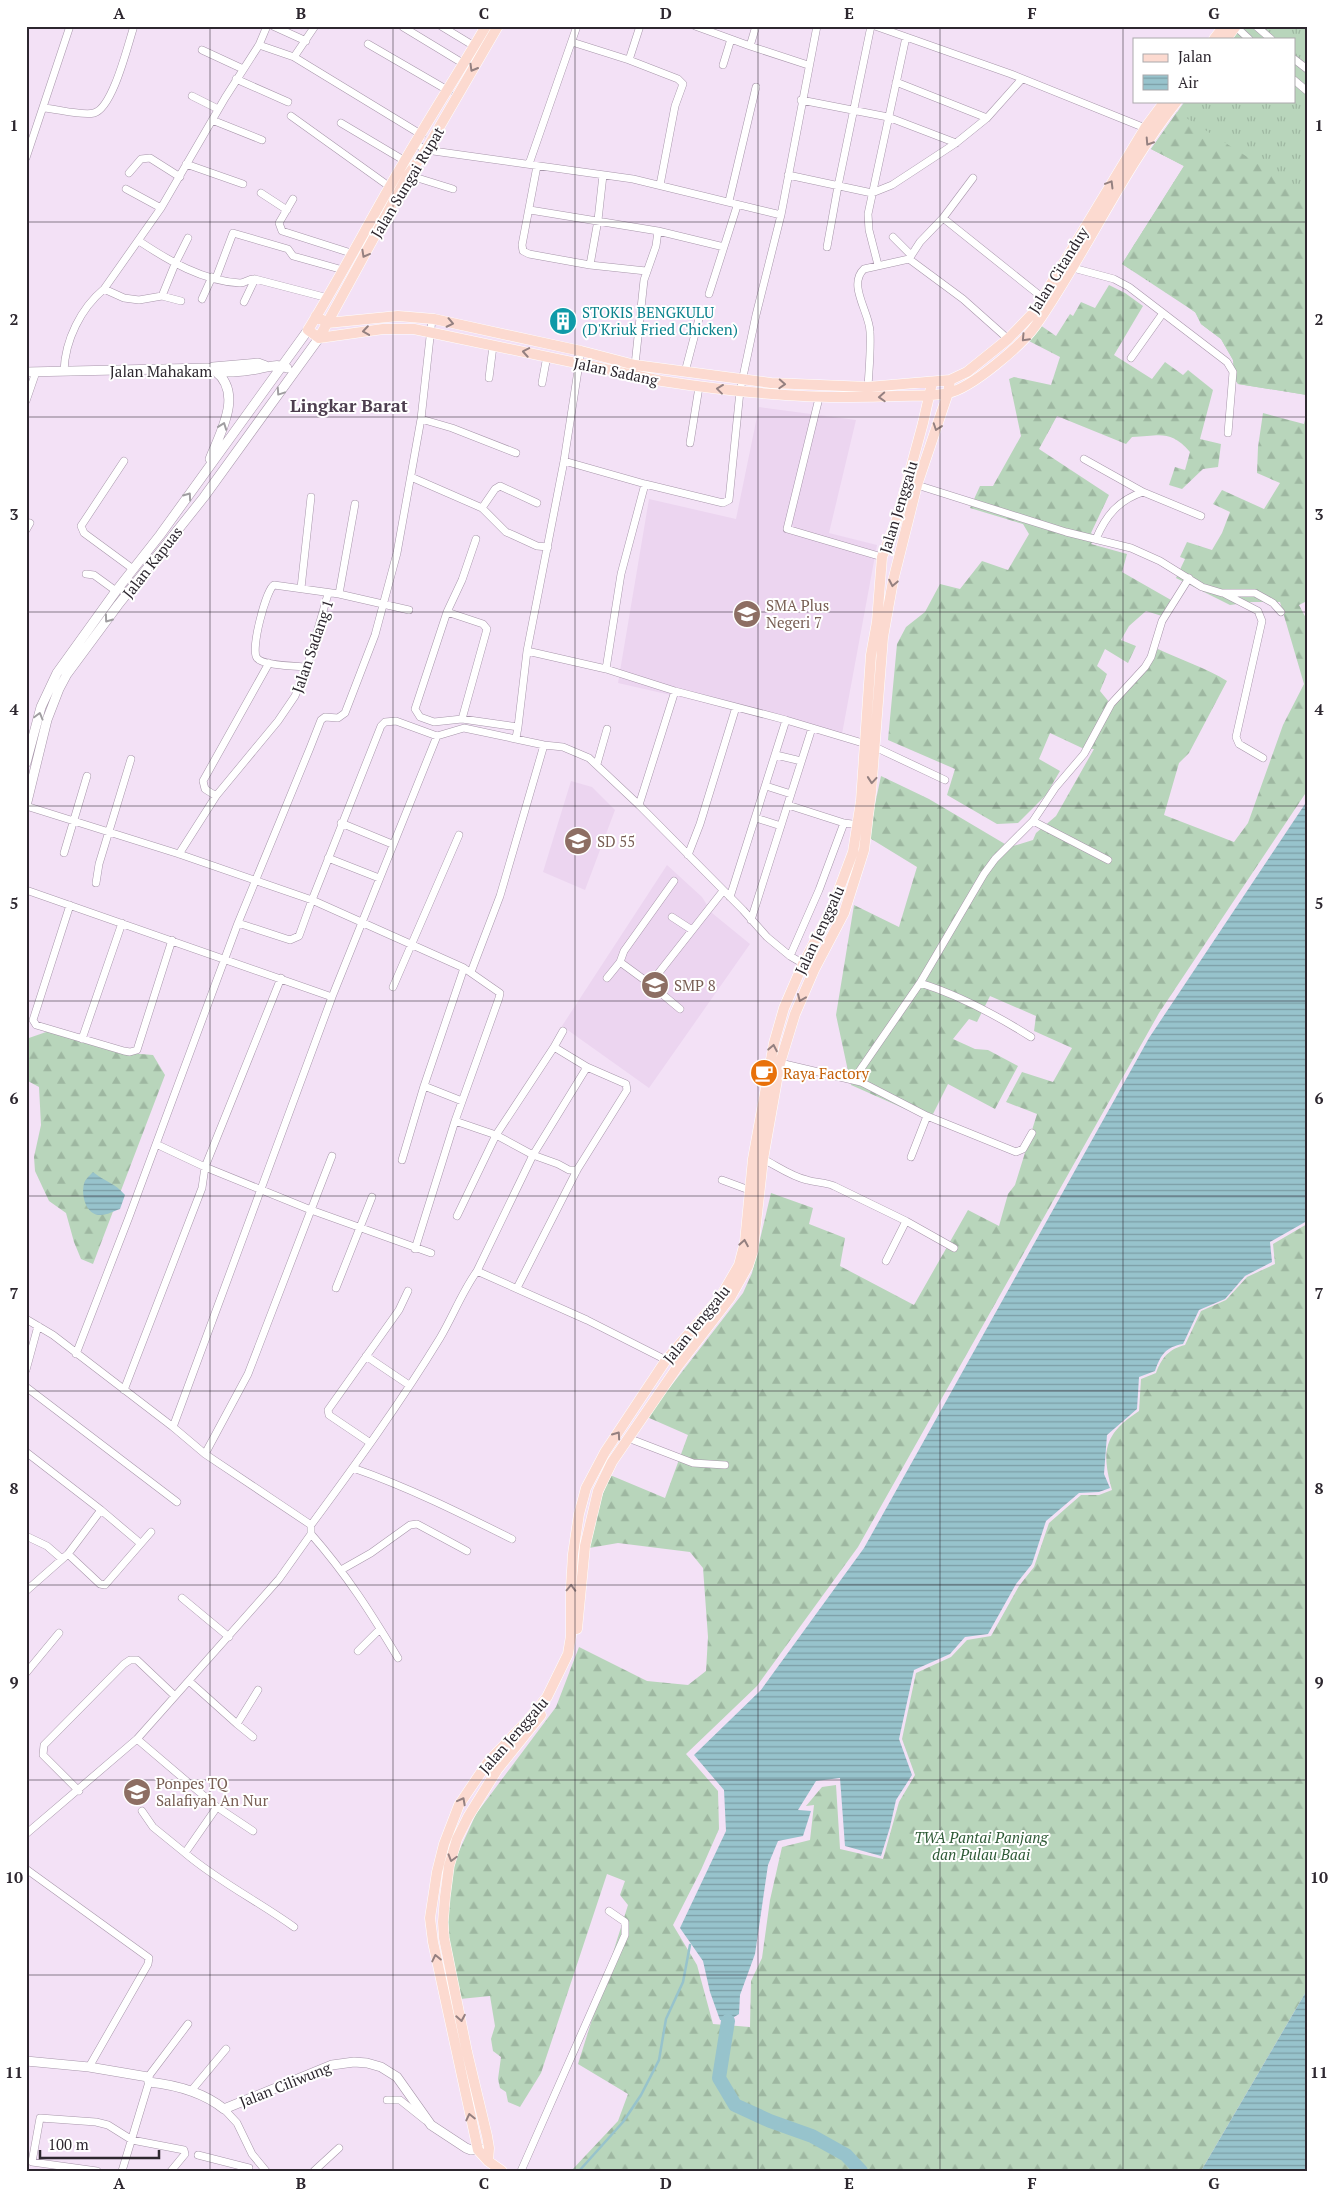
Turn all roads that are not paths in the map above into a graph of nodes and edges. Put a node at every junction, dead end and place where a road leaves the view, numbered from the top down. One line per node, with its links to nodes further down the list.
1 (70, 26): 53 (street)
2 (134, 26): 53 (street)
3 (267, 26): 29 (street)
4 (273, 26): 26 (street)
5 (315, 26): 26 (street)
6 (403, 26): 36 (street)
7 (441, 26): 30 (street)
8 (486, 26): 30 (main road, Jalan Sungai Rupat)
9 (498, 26): 66 (main road, Jalan Sungai Rupat, one-way to 66)
10 (577, 26): 27 (street)
11 (640, 26): 34 (street)
12 (695, 26): 25 (street)
13 (756, 26): 31 (street)
14 (817, 26): 38 (street)
15 (870, 26): 55 (street)
16 (876, 26): 20 (street)
17 (1224, 26): 21 (main road)
18 (1235, 26): 22 (main road); 23 (street)
19 (1256, 26): 24 (street)
20 (906, 37): 42 (street); 43 (street)
21 (1215, 38)
22 (1227, 38)
23 (1248, 38)
24 (1270, 38)
25 (731, 39): 31 (street); 37 (street)
26 (306, 41): 33 (street)
27 (572, 42): 34 (street); 70 (street)
28 (368, 44): 46 (street)
29 (259, 45): 33 (street); 40 (street)
30 (474, 46): 36 (main road, Jalan Sungai Rupat)
31 (750, 46): 38 (street)
32 (202, 50): 40 (street)
33 (294, 58): 62 (street)
34 (629, 60): 79 (street)
35 (1296, 61): 39 (street)
36 (464, 64): 46 (main road, Jalan Sungai Rupat)
37 (723, 65)
38 (808, 66): 49 (street)
39 (1307, 69)
40 (243, 70): 41 (street)
41 (236, 79): 50 (street); 54 (street)
42 (1021, 80): 58 (street); 61 (street)
43 (896, 82): 57 (street); 58 (street)
44 (1296, 82): 47 (street)
45 (756, 87): 87 (street)
46 (448, 91): 62 (main road, Jalan Sungai Rupat)
47 (1307, 91)
48 (192, 96): 54 (street)
49 (801, 100): 55 (street); 75 (street)
50 (288, 102)
51 (1164, 102): 61 (main road, Jalan Citanduy)
52 (1176, 102): 106 (main road, Jalan Citanduy, one-way to 106)
53 (44, 108): 67 (street)
54 (218, 109): 59 (street)
55 (853, 110): 57 (street); 80 (street)
56 (291, 116): 81 (street)
57 (888, 117): 65 (street); 85 (street)
58 (987, 118): 65 (street)
59 (212, 120): 63 (street); 69 (street)
60 (342, 124): 68 (street)
61 (1144, 128): 115 (main road, Jalan Citanduy, one-way to 61)
62 (422, 134): 64 (main road, Jalan Sungai Rupat)
63 (262, 140)
64 (416, 144): 66 (street); 68 (main road, Jalan Sungai Rupat)
65 (956, 144): 85 (street)
66 (426, 150): 70 (street); 73 (main road, Jalan Sungai Rupat)
67 (26, 158)
68 (405, 161): 81 (main road, Jalan Sungai Rupat)
69 (186, 164): 76 (street); 78 (street)
70 (528, 164): 71 (street)
71 (537, 166): 74 (street); 91 (street)
72 (128, 173): 76 (street)
73 (408, 175): 83 (street); 123 (main road, Jalan Sungai Rupat, one-way to 123)
74 (603, 175): 79 (street); 94 (street)
75 (788, 175): 80 (street); 92 (street)
76 (180, 177): 89 (street)
77 (973, 178): 93 (street)
78 (243, 184)
79 (660, 185): 87 (street)
80 (838, 186): 85 (street); 100 (street)
81 (390, 187): 101 (main road, Jalan Sungai Rupat)
82 (126, 188): 89 (street)
83 (453, 189)
84 (261, 193): 90 (street)
85 (872, 193): 105 (street)
86 (293, 199): 90 (street)
87 (730, 201): 88 (street)
88 (737, 206): 92 (street); 99 (street)
89 (161, 208): 98 (street)
90 (287, 210): 101 (street)
91 (530, 210): 94 (street); 104 (street)
92 (781, 215): 141 (street)
93 (943, 218): 102 (street); 115 (street)
94 (598, 220): 95 (street); 104 (street)
95 (658, 231): 99 (street); 108 (street)
96 (893, 237): 102 (street)
97 (188, 238): 103 (street)
98 (139, 241): 103 (street); 111 (street)
99 (724, 247): 112 (street)
100 (827, 247)
101 (351, 253): 107 (main road, Jalan Sungai Rupat)
102 (910, 257): 105 (street); 127 (street)
103 (175, 264): 109 (street); 113 (street)
104 (590, 265): 108 (street)
105 (878, 265): 146 (street)
106 (1073, 268): 120 (street); 148 (main road, Jalan Citanduy, one-way to 148)
107 (343, 270): 109 (street); 114 (main road, Jalan Sungai Rupat)
108 (646, 271): 133 (street)
109 (214, 277): 110 (street); 116 (street)
110 (255, 279): 114 (street); 118 (street)
111 (104, 288): 113 (street); 136 (street)
112 (709, 294)
113 (162, 296): 117 (street)
114 (328, 298): 121 (main road, Jalan Sungai Rupat)
115 (1043, 298): 127 (main road, Jalan Citanduy)
116 (202, 299)
117 (181, 301)
118 (244, 302)
119 (702, 311): 139 (street)
120 (1163, 313): 131 (street); 153 (street)
121 (316, 316): 123 (main road); 124 (main road, Jalan Sungai Rupat)
122 (432, 319): 123 (main road, Jalan Citanduy); 125 (street); 129 (main road, Jalan Citanduy, one-way to 129)
123 (327, 322): 126 (main road, Jalan Sungai Rupat)
124 (308, 330): 126 (main road); 134 (street, Jalan Kapuas)
125 (429, 332): 126 (main road, Jalan Sadang, one-way to 126); 128 (main road, Jalan Sadang); 152 (street)
126 (319, 338): 138 (street, Jalan Kapuas)
127 (1008, 339): 142 (main road, Jalan Citanduy)
128 (493, 346): 130 (main road, Jalan Sadang, one-way to 128); 140 (street)
129 (581, 351): 132 (street); 133 (main road, Jalan Citanduy)
130 (547, 356): 132 (main road, Jalan Sadang); 143 (street)
131 (1131, 358)
132 (579, 364): 145 (main road, Jalan Sadang); 158 (street)
133 (635, 365): 139 (main road, Jalan Citanduy)
134 (283, 366): 135 (street, Jalan Mahakam); 138 (street); 159 (street, Jalan Kapuas)
135 (211, 370): 136 (street, Jalan Mahakam); 159 (street, one-way to 135)
136 (64, 371): 137 (street, Jalan Mahakam)
137 (31, 372): 151 (street)
138 (293, 372): 172 (street, Jalan Kapuas, one-way to 172)
139 (685, 372): 141 (main road, Jalan Citanduy)
140 (488, 378)
141 (742, 380): 146 (main road, Jalan Citanduy, one-way to 146); 147 (street)
142 (950, 380): 144 (main road, Jalan Citanduy); 148 (main road, Jalan Jenggalu)
143 (542, 383)
144 (932, 383): 146 (main road, Jalan Citanduy); 149 (main road, Jalan Jenggalu)
145 (699, 387): 147 (main road, Jalan Sadang, one-way to 145); 154 (street)
146 (868, 387)
147 (740, 391): 150 (main road, Jalan Sadang); 161 (street)
148 (948, 393): 149 (main road, Jalan Citanduy); 162 (main road, Jalan Jenggalu, one-way to 162)
149 (930, 394): 150 (main road, Jalan Sadang, one-way to 150); 174 (main road, Jalan Jenggalu)
150 (819, 398): 174 (street)
151 (26, 401)
152 (421, 419): 155 (street); 160 (street)
153 (1228, 433)
154 (690, 444)
155 (516, 453)
156 (1084, 459): 163 (street)
157 (124, 461): 175 (street)
158 (564, 461): 161 (street); 173 (street)
159 (205, 471): 169 (street, Jalan Kapuas, one-way to 159)
160 (411, 477): 167 (street); 183 (street)
161 (646, 484): 190 (street)
162 (917, 485): 171 (street); 201 (main road, Jalan Jenggalu, one-way to 201)
163 (1144, 492): 168 (street); 171 (street)
164 (311, 497): 178 (street)
165 (537, 503): 167 (street)
166 (355, 504): 182 (street)
167 (482, 508): 173 (street)
168 (1201, 516)
169 (160, 535): 172 (street); 175 (street, Jalan Kapuas)
170 (476, 539): 185 (street)
171 (1096, 539): 177 (street)
172 (168, 542): 215 (street, Jalan Kapuas, one-way to 215)
173 (548, 547): 187 (street)
174 (882, 557): 201 (main road, Jalan Jenggalu)
175 (133, 569): 179 (street, Jalan Kapuas)
176 (86, 574): 179 (street)
177 (1189, 578): 180 (street); 217 (street)
178 (301, 588): 181 (street); 188 (street)
179 (116, 592): 206 (street, Jalan Kapuas, one-way to 179)
180 (1222, 592): 186 (street); 203 (street)
181 (328, 594): 182 (street, Jalan Sadang 1); 189 (street, Jalan Sadang 1)
182 (339, 594): 183 (street, Jalan Sadang 1)
183 (384, 603): 184 (street, Jalan Sadang 1); 232 (street)
184 (409, 610)
185 (447, 612): 193 (street); 193 (street)
186 (1282, 612)
187 (527, 651): 190 (street); 195 (street)
188 (269, 663): 189 (street); 212 (street)
189 (306, 667): 212 (street, Jalan Sadang 1)
190 (606, 669): 191 (street)
191 (675, 691): 192 (street); 213 (street)
192 (736, 707): 194 (street); 228 (street)
193 (462, 719): 195 (street)
194 (786, 720): 196 (street); 202 (street)
195 (518, 727): 199 (street)
196 (812, 728): 201 (street); 205 (street)
197 (607, 729): 207 (street)
198 (437, 736): 199 (street); 219 (street); 225 (street)
199 (516, 738): 200 (street)
200 (544, 745): 207 (street); 252 (street)
201 (870, 745): 209 (street); 221 (main road, Jalan Jenggalu)
202 (776, 755): 205 (street); 210 (street)
203 (1264, 758)
204 (131, 759): 223 (street)
205 (801, 761): 211 (street)
206 (26, 764)
207 (597, 764): 213 (street)
208 (88, 776): 218 (street)
209 (945, 780)
210 (766, 786): 211 (street); 216 (street)
211 (791, 794): 214 (street)
212 (216, 796): 227 (street, Jalan Sadang 1)
213 (639, 805): 228 (street)
214 (788, 805): 220 (street); 222 (street)
215 (26, 806): 218 (street)
216 (756, 818): 222 (street); 237 (street)
217 (1033, 821): 230 (street); 256 (street)
218 (74, 822): 223 (street); 226 (street)
219 (341, 823): 225 (street); 229 (street)
220 (844, 823): 221 (street); 248 (street)
221 (863, 825): 251 (main road, Jalan Jenggalu); 253 (main road, Jalan Jenggalu)
222 (781, 826): 241 (street)
223 (109, 833): 227 (street); 234 (street)
224 (459, 835): 247 (street)
225 (392, 844): 231 (street)
226 (64, 853)
227 (179, 854): 232 (street)
228 (688, 855): 236 (street)
229 (328, 858): 231 (street); 238 (street)
230 (1108, 860)
231 (379, 878): 242 (street)
232 (255, 880): 238 (street); 244 (street)
233 (674, 881): 250 (street)
234 (96, 883)
235 (26, 890): 239 (street)
236 (723, 890): 237 (street); 245 (street)
237 (730, 897): 241 (street)
238 (312, 900): 242 (street); 244 (street)
239 (70, 905): 243 (street); 263 (street)
240 (672, 917): 245 (street)
241 (751, 920): 248 (street)
242 (363, 922): 247 (street); 259 (street)
243 (122, 923): 246 (street); 263 (street)
244 (238, 923): 249 (street)
245 (692, 930): 257 (street)
246 (172, 940): 249 (street); 263 (street)
247 (412, 943): 252 (street); 258 (street)
248 (790, 956): 251 (street)
249 (224, 958): 254 (street); 274 (street)
250 (620, 962): 255 (street); 257 (street)
251 (803, 964): 253 (street); 284 (main road, Jalan Jenggalu, one-way to 251)
252 (468, 970): 268 (street); 269 (street)
253 (814, 970): 265 (main road, Jalan Jenggalu, one-way to 265)
254 (281, 978): 259 (street); 280 (street)
255 (607, 978)
256 (920, 983): 262 (street); 267 (street)
257 (650, 984): 260 (street)
258 (393, 987)
259 (332, 997): 283 (street)
260 (680, 1009)
261 (563, 1032): 264 (street)
262 (1031, 1036)
263 (82, 1039)
264 (554, 1047): 266 (street); 273 (street)
265 (780, 1063): 267 (street); 278 (main road, Jalan Jenggalu)
266 (587, 1067): 275 (street); 281 (street)
267 (861, 1082): 270 (street)
268 (424, 1086): 269 (street); 279 (street)
269 (462, 1101): 271 (street)
270 (927, 1116): 272 (street); 277 (street)
271 (454, 1121): 273 (street); 291 (street)
272 (1032, 1134)
273 (496, 1135): 275 (street); 287 (street)
274 (156, 1144): 280 (street); 301 (street)
275 (532, 1155): 281 (street); 294 (street)
276 (332, 1156): 286 (street)
277 (911, 1157)
278 (763, 1159): 288 (street); 298 (main road, Jalan Jenggalu)
279 (402, 1160)
280 (205, 1167): 283 (street); 307 (street)
281 (577, 1170): 296 (street)
282 (722, 1180): 284 (street)
283 (260, 1189): 286 (street); 308 (street)
284 (749, 1190): 298 (main road, Jalan Jenggalu, one-way to 284)
285 (372, 1197): 289 (street)
286 (311, 1210): 289 (street); 312 (street)
287 (458, 1216)
288 (906, 1221): 290 (street); 293 (street)
289 (360, 1229): 291 (street); 295 (street)
290 (954, 1248)
291 (415, 1249): 292 (street)
292 (431, 1253)
293 (886, 1261)
294 (477, 1271): 296 (street); 305 (street)
295 (336, 1288)
296 (517, 1288): 303 (street)
297 (408, 1291): 302 (street)
298 (709, 1318): 303 (main road, Jalan Jenggalu); 309 (main road, Jalan Jenggalu)
299 (26, 1319): 300 (street)
300 (38, 1326): 301 (street); 304 (street)
301 (76, 1354): 307 (street)
302 (366, 1356): 305 (street); 310 (street)
303 (666, 1360): 332 (main road, Jalan Jenggalu, one-way to 303)
304 (26, 1370)
305 (409, 1385): 310 (street)
306 (26, 1387): 315 (street)
307 (124, 1390): 308 (street)
308 (173, 1427): 312 (street)
309 (628, 1438): 313 (street); 332 (main road, Jalan Jenggalu)
310 (370, 1442): 314 (street)
311 (26, 1452): 316 (street)
312 (205, 1454): 317 (street)
313 (725, 1465)
314 (353, 1468): 317 (street); 321 (street)
315 (177, 1502)
316 (101, 1510): 322 (street); 324 (street)
317 (311, 1525): 319 (street)
318 (151, 1532): 322 (street)
319 (311, 1534): 325 (street); 330 (street)
320 (26, 1536): 324 (street)
321 (512, 1540)
322 (140, 1543): 324 (street)
323 (467, 1551): 325 (street)
324 (65, 1556): 326 (street)
325 (341, 1570): 328 (street)
326 (26, 1591)
327 (182, 1598): 330 (street)
328 (380, 1629): 331 (street); 333 (street)
329 (59, 1633): 334 (street)
330 (229, 1637): 335 (street)
331 (358, 1650)
332 (570, 1655): 338 (main road, Jalan Jenggalu)
333 (398, 1658)
334 (26, 1673)
335 (189, 1681): 337 (street); 339 (street)
336 (258, 1690): 339 (street)
337 (175, 1696): 341 (street); 342 (street)
338 (550, 1698): 362 (main road, Jalan Jenggalu, one-way to 362); 363 (main road, Jalan Jenggalu, one-way to 338)
339 (237, 1724): 340 (street)
340 (253, 1738)
341 (137, 1739): 342 (street); 343 (street)
342 (79, 1791): 346 (street)
343 (217, 1807): 345 (street); 347 (street)
344 (142, 1812): 347 (street)
345 (253, 1831)
346 (26, 1834)
347 (185, 1853): 350 (street)
348 (26, 1869): 354 (street)
349 (609, 1911): 374 (street)
350 (294, 1927)
351 (188, 2024): 355 (street)
352 (226, 2049): 356 (street)
353 (26, 2061): 354 (street, Jalan Ciliwung)
354 (89, 2067): 355 (street, Jalan Ciliwung)
355 (149, 2080): 356 (street, Jalan Ciliwung); 360 (street)
356 (191, 2091): 358 (street, Jalan Ciliwung)
357 (386, 2100): 359 (street)
358 (224, 2109): 359 (street, Jalan Ciliwung); 364 (street)
359 (430, 2125): 363 (street, Jalan Ciliwung)
360 (132, 2140): 368 (street); 369 (street); 370 (street)
361 (339, 2148): 372 (street)
362 (489, 2148): 363 (street); 366 (main road, Jalan Jenggalu)
363 (478, 2150): 366 (main road)
364 (252, 2154): 367 (street); 371 (street)
365 (198, 2155): 367 (street)
366 (488, 2161): 373 (main road)
367 (248, 2170)
368 (98, 2171)
369 (122, 2171)
370 (171, 2171)
371 (266, 2171)
372 (314, 2171)
373 (502, 2171)
374 (521, 2171)

